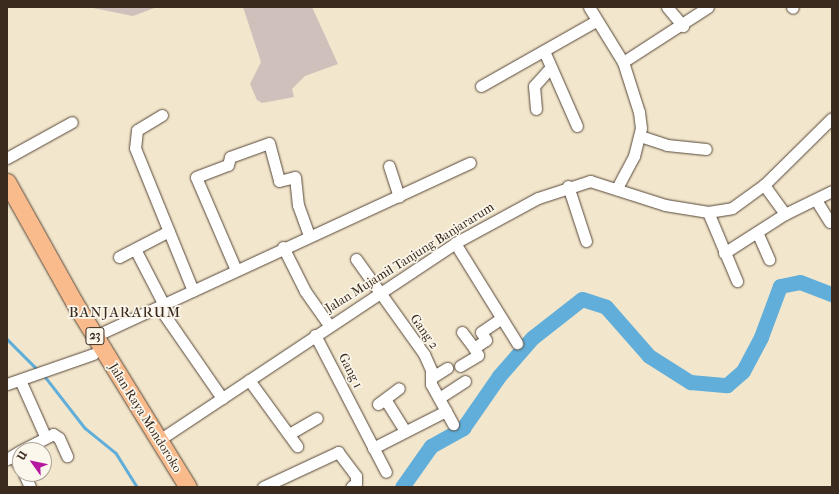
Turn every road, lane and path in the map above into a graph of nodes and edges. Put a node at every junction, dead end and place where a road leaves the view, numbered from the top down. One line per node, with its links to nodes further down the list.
1 (589, 7): 4 (street)
2 (667, 7): 5 (street)
3 (708, 7): 5 (street)
4 (596, 21): 6 (street); 7 (street)
5 (683, 26): 7 (street)
6 (544, 50): 8 (street); 9 (street)
7 (622, 62): 15 (street)
8 (551, 67): 10 (street); 14 (street)
9 (481, 86)
10 (536, 109)
11 (162, 115): 31 (street)
12 (832, 118): 21 (street, Jalan Mujamil Tanjung Banjararum)
13 (72, 122): 17 (street)
14 (576, 126)
15 (640, 136): 16 (street); 23 (street)
16 (706, 149)
17 (7, 158)
18 (470, 163): 25 (street)
19 (389, 166): 25 (street)
20 (7, 182): 51 (highway, Jalan Raya Mondoroko / 23)
21 (764, 185): 28 (street, Jalan Mujamil Tanjung Banjararum); 29 (street)
22 (568, 186): 23 (street, Jalan Mujamil Tanjung Banjararum); 34 (street); 35 (street, Jalan Mujamil Tanjung Banjararum)
23 (617, 188): 28 (street, Jalan Mujamil Tanjung Banjararum)
24 (832, 191): 26 (street)
25 (400, 196): 33 (street)
26 (816, 200): 29 (street); 30 (street)
27 (7, 205): 54 (highway, Jalan Raya Mondoroko / 23)
28 (708, 212): 38 (street)
29 (785, 214): 32 (street)
30 (830, 222)
31 (169, 231): 37 (street); 44 (street)
32 (757, 232): 38 (street); 41 (street)
33 (309, 236): 36 (street); 42 (street)
34 (586, 241)
35 (455, 243): 45 (street, Jalan Mujamil Tanjung Banjararum); 47 (street)
36 (283, 247): 42 (street); 48 (street)
37 (135, 249): 39 (street); 46 (street)
38 (724, 253): 43 (street)
39 (119, 257)
40 (356, 259): 45 (street, Gang 2)
41 (769, 259)
42 (236, 270): 44 (street)
43 (737, 281)
44 (193, 291): 46 (street)
45 (379, 294): 48 (street, Jalan Mujamil Tanjung Banjararum); 57 (street, Gang 2)
46 (161, 306): 51 (street); 63 (street)
47 (500, 319): 52 (street); 53 (street)
48 (329, 325): 50 (street, Jalan Mujamil Tanjung Banjararum)
49 (462, 332): 53 (street)
50 (315, 335): 59 (street, Jalan Mujamil Tanjung Banjararum); 74 (street, Gang 1)
51 (95, 336): 71 (highway, Jalan Raya Mondoroko / 23)
52 (517, 343)
53 (474, 348): 55 (street)
54 (93, 354): 58 (street); 78 (highway, Jalan Raya Mondoroko / 23)
55 (460, 366)
56 (447, 368): 57 (street)
57 (431, 378): 64 (street, Gang 2)
58 (20, 380): 61 (street); 70 (street)
59 (249, 380): 63 (street, Jalan Mujamil Tanjung Banjararum); 69 (street)
60 (465, 381): 64 (street)
61 (7, 384)
62 (399, 388): 68 (street)
63 (222, 398): 71 (street, Jalan Mujamil Tanjung Banjararum)
64 (439, 398): 65 (street, Gang 2)
65 (446, 411): 67 (street, Gang 2); 68 (street)
66 (317, 418): 69 (street)
67 (453, 424)
68 (404, 430): 74 (street)
69 (289, 434): 73 (street)
70 (45, 436): 72 (street); 75 (street)
71 (159, 440): 79 (highway, Jalan Raya Mondoroko / 23)
72 (34, 442)
73 (297, 446)
74 (373, 448): 76 (street, Gang 1)
75 (67, 456)
76 (386, 472)
77 (282, 484): 80 (street); 81 (street)
78 (176, 487)
79 (188, 487)
80 (263, 487)
81 (351, 487)

